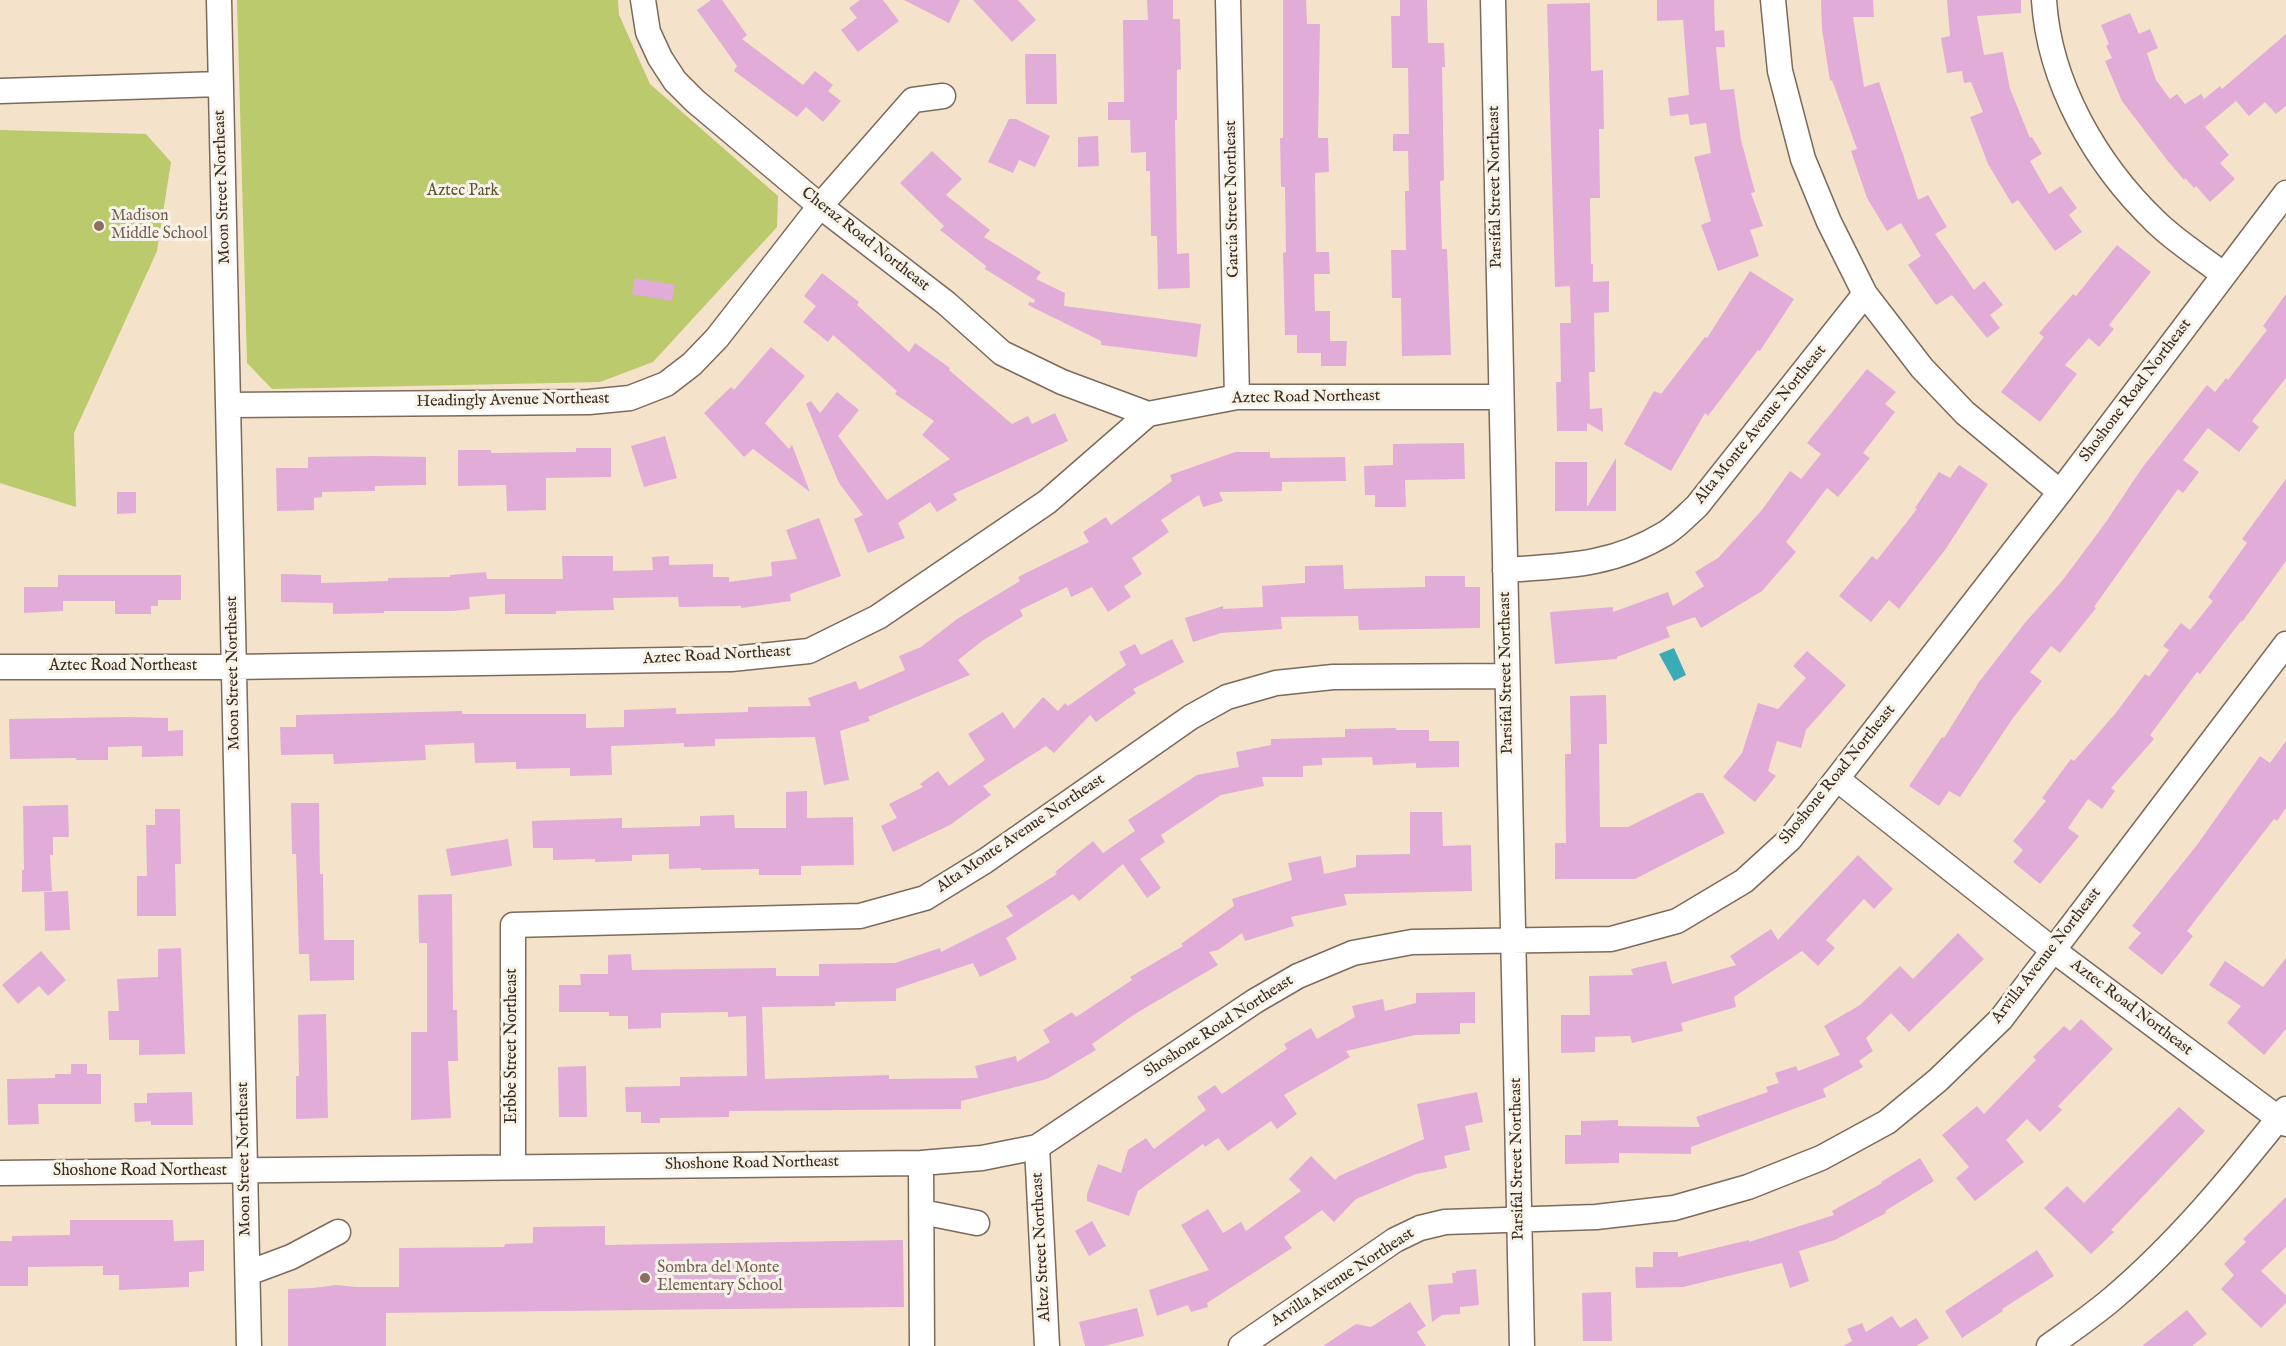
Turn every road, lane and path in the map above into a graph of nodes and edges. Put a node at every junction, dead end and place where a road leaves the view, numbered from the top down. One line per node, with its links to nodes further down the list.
1 (219, 0): 7 (street, Moon Street Northeast)
2 (643, 0): 11 (street, Cheraz Road Northeast)
3 (1228, 0): 14 (street, Garcia Street Northeast)
4 (1492, 0): 15 (street, Parsifal Street Northeast)
5 (1773, 0): 13 (street)
6 (2044, 0): 12 (street)
7 (220, 84): 8 (street); 16 (street, Moon Street Northeast)
8 (0, 91)
9 (943, 96): 11 (street, Headingly Avenue Northeast)
10 (2286, 193): 12 (street, Shoshone Road Northeast)
11 (820, 206): 16 (street, Headingly Avenue Northeast); 17 (street, Cheraz Road Northeast)
12 (2223, 274): 18 (street, Shoshone Road Northeast)
13 (1865, 294): 18 (street); 19 (street, Alta Monte Avenue Northeast)
14 (1237, 397): 15 (street, Aztec Road Northeast); 17 (street, Aztec Road Northeast)
15 (1501, 397): 19 (street, Parsifal Street Northeast)
16 (229, 405): 22 (street, Moon Street Northeast)
17 (1148, 414): 22 (street, Aztec Road Northeast)
18 (2061, 492): 24 (street, Shoshone Road Northeast)
19 (1505, 570): 23 (street, Parsifal Street Northeast)
20 (2286, 644): 27 (street, Arvilla Avenue Northeast)
21 (0, 667): 22 (street, Aztec Road Northeast)
22 (233, 667): 32 (street, Moon Street Northeast)
23 (1508, 676): 25 (street, Alta Monte Avenue Northeast); 26 (street, Parsifal Street Northeast)
24 (1837, 778): 26 (street, Shoshone Road Northeast); 27 (street, Aztec Road Northeast)
25 (513, 925): 31 (street, Erbbe Street Northeast)
26 (1513, 941): 29 (street, Shoshone Road Northeast); 35 (street, Parsifal Street Northeast)
27 (2053, 950): 28 (street, Aztec Road Northeast); 35 (street, Arvilla Avenue Northeast)
28 (2284, 1118): 44 (street)
29 (1037, 1147): 30 (street, Shoshone Road Northeast); 41 (street, Altez Street Northeast)
30 (921, 1163): 31 (street, Shoshone Road Northeast); 34 (street)
31 (513, 1167): 32 (street, Shoshone Road Northeast)
32 (245, 1171): 33 (street, Shoshone Road Northeast); 38 (street, Moon Street Northeast)
33 (0, 1173)
34 (922, 1212): 36 (street); 40 (street)
35 (1519, 1219): 42 (street, Arvilla Avenue Northeast); 43 (street, Parsifal Street Northeast)
36 (977, 1223)
37 (338, 1232): 38 (street)
38 (248, 1273): 39 (street, Moon Street Northeast)
39 (249, 1346)
40 (922, 1346)
41 (1047, 1346)
42 (1241, 1346)
43 (1522, 1346)
44 (2049, 1346)

